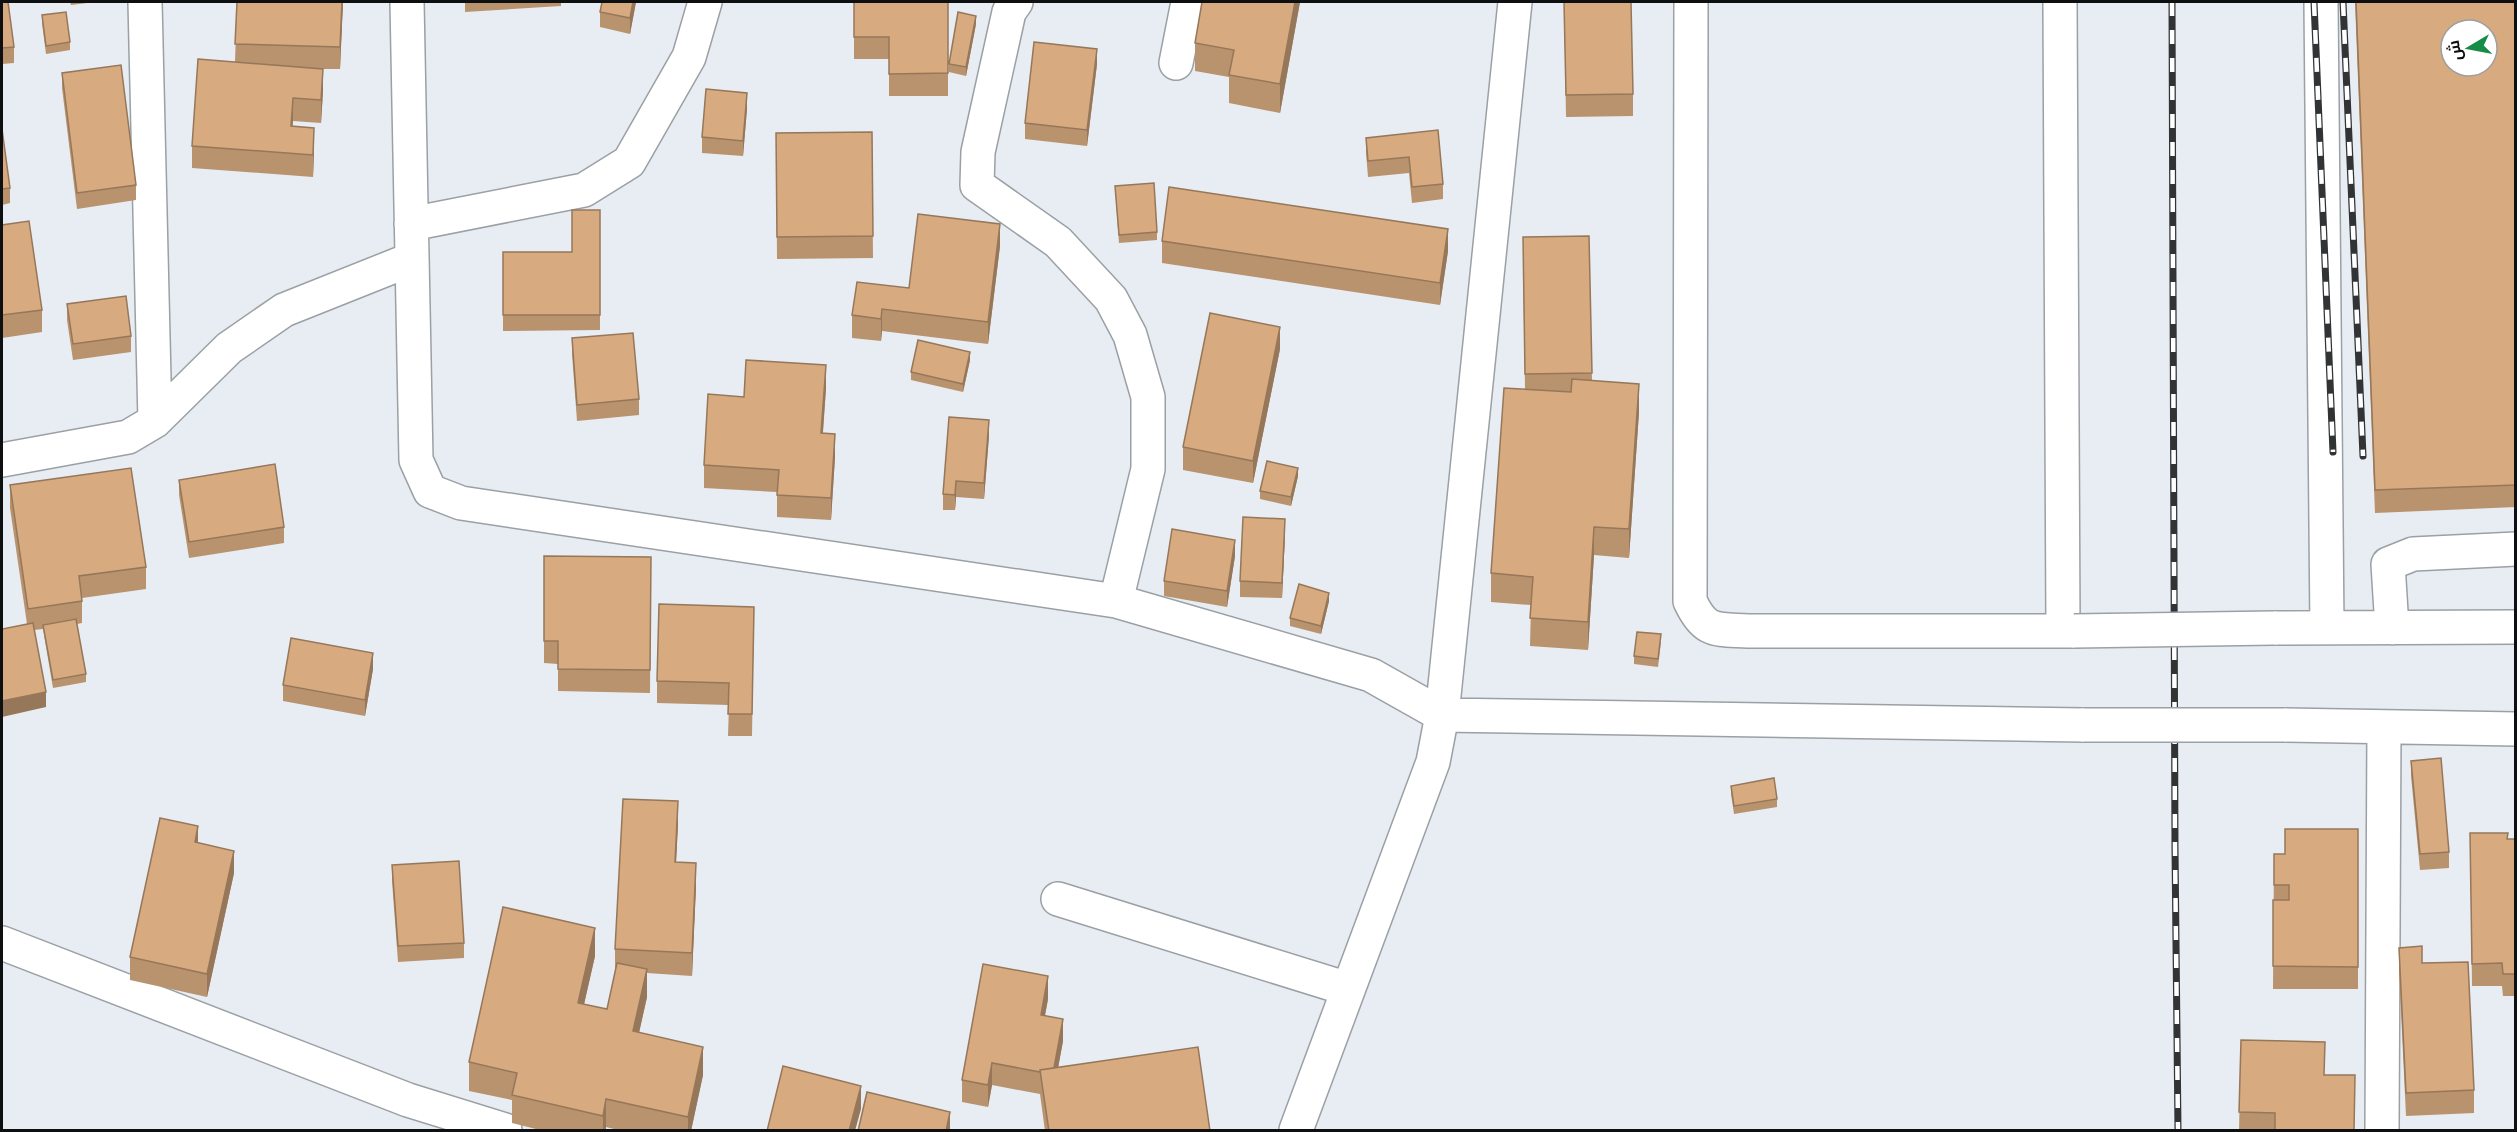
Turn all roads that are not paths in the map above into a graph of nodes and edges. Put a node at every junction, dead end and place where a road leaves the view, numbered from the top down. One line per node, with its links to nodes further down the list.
1 (145, 2): 13 (street)
2 (406, 2): 11 (street)
3 (705, 2): 11 (street)
4 (1016, 2): 16 (street)
5 (1188, 2): 10 (street)
6 (1515, 2): 21 (street)
7 (1691, 2): 20 (street)
8 (2060, 2): 20 (street)
9 (2321, 2): 19 (street)
10 (1176, 63)
11 (411, 224): 12 (street)
12 (412, 259): 13 (street); 16 (street)
13 (155, 421): 14 (street)
14 (2, 460)
15 (2516, 549): 17 (street)
16 (1116, 601): 21 (street)
17 (2392, 627): 18 (street); 19 (street)
18 (2516, 627)
19 (2327, 628): 20 (street, bridge)
20 (2068, 630)
21 (1442, 715): 22 (street, bridge); 26 (street)
22 (2384, 727): 23 (street); 29 (street)
23 (2516, 729)
24 (1058, 899): 26 (street)
25 (2, 943): 27 (street)
26 (1348, 989): 28 (street)
27 (505, 1131)
28 (1296, 1131)
29 (2382, 1131)

